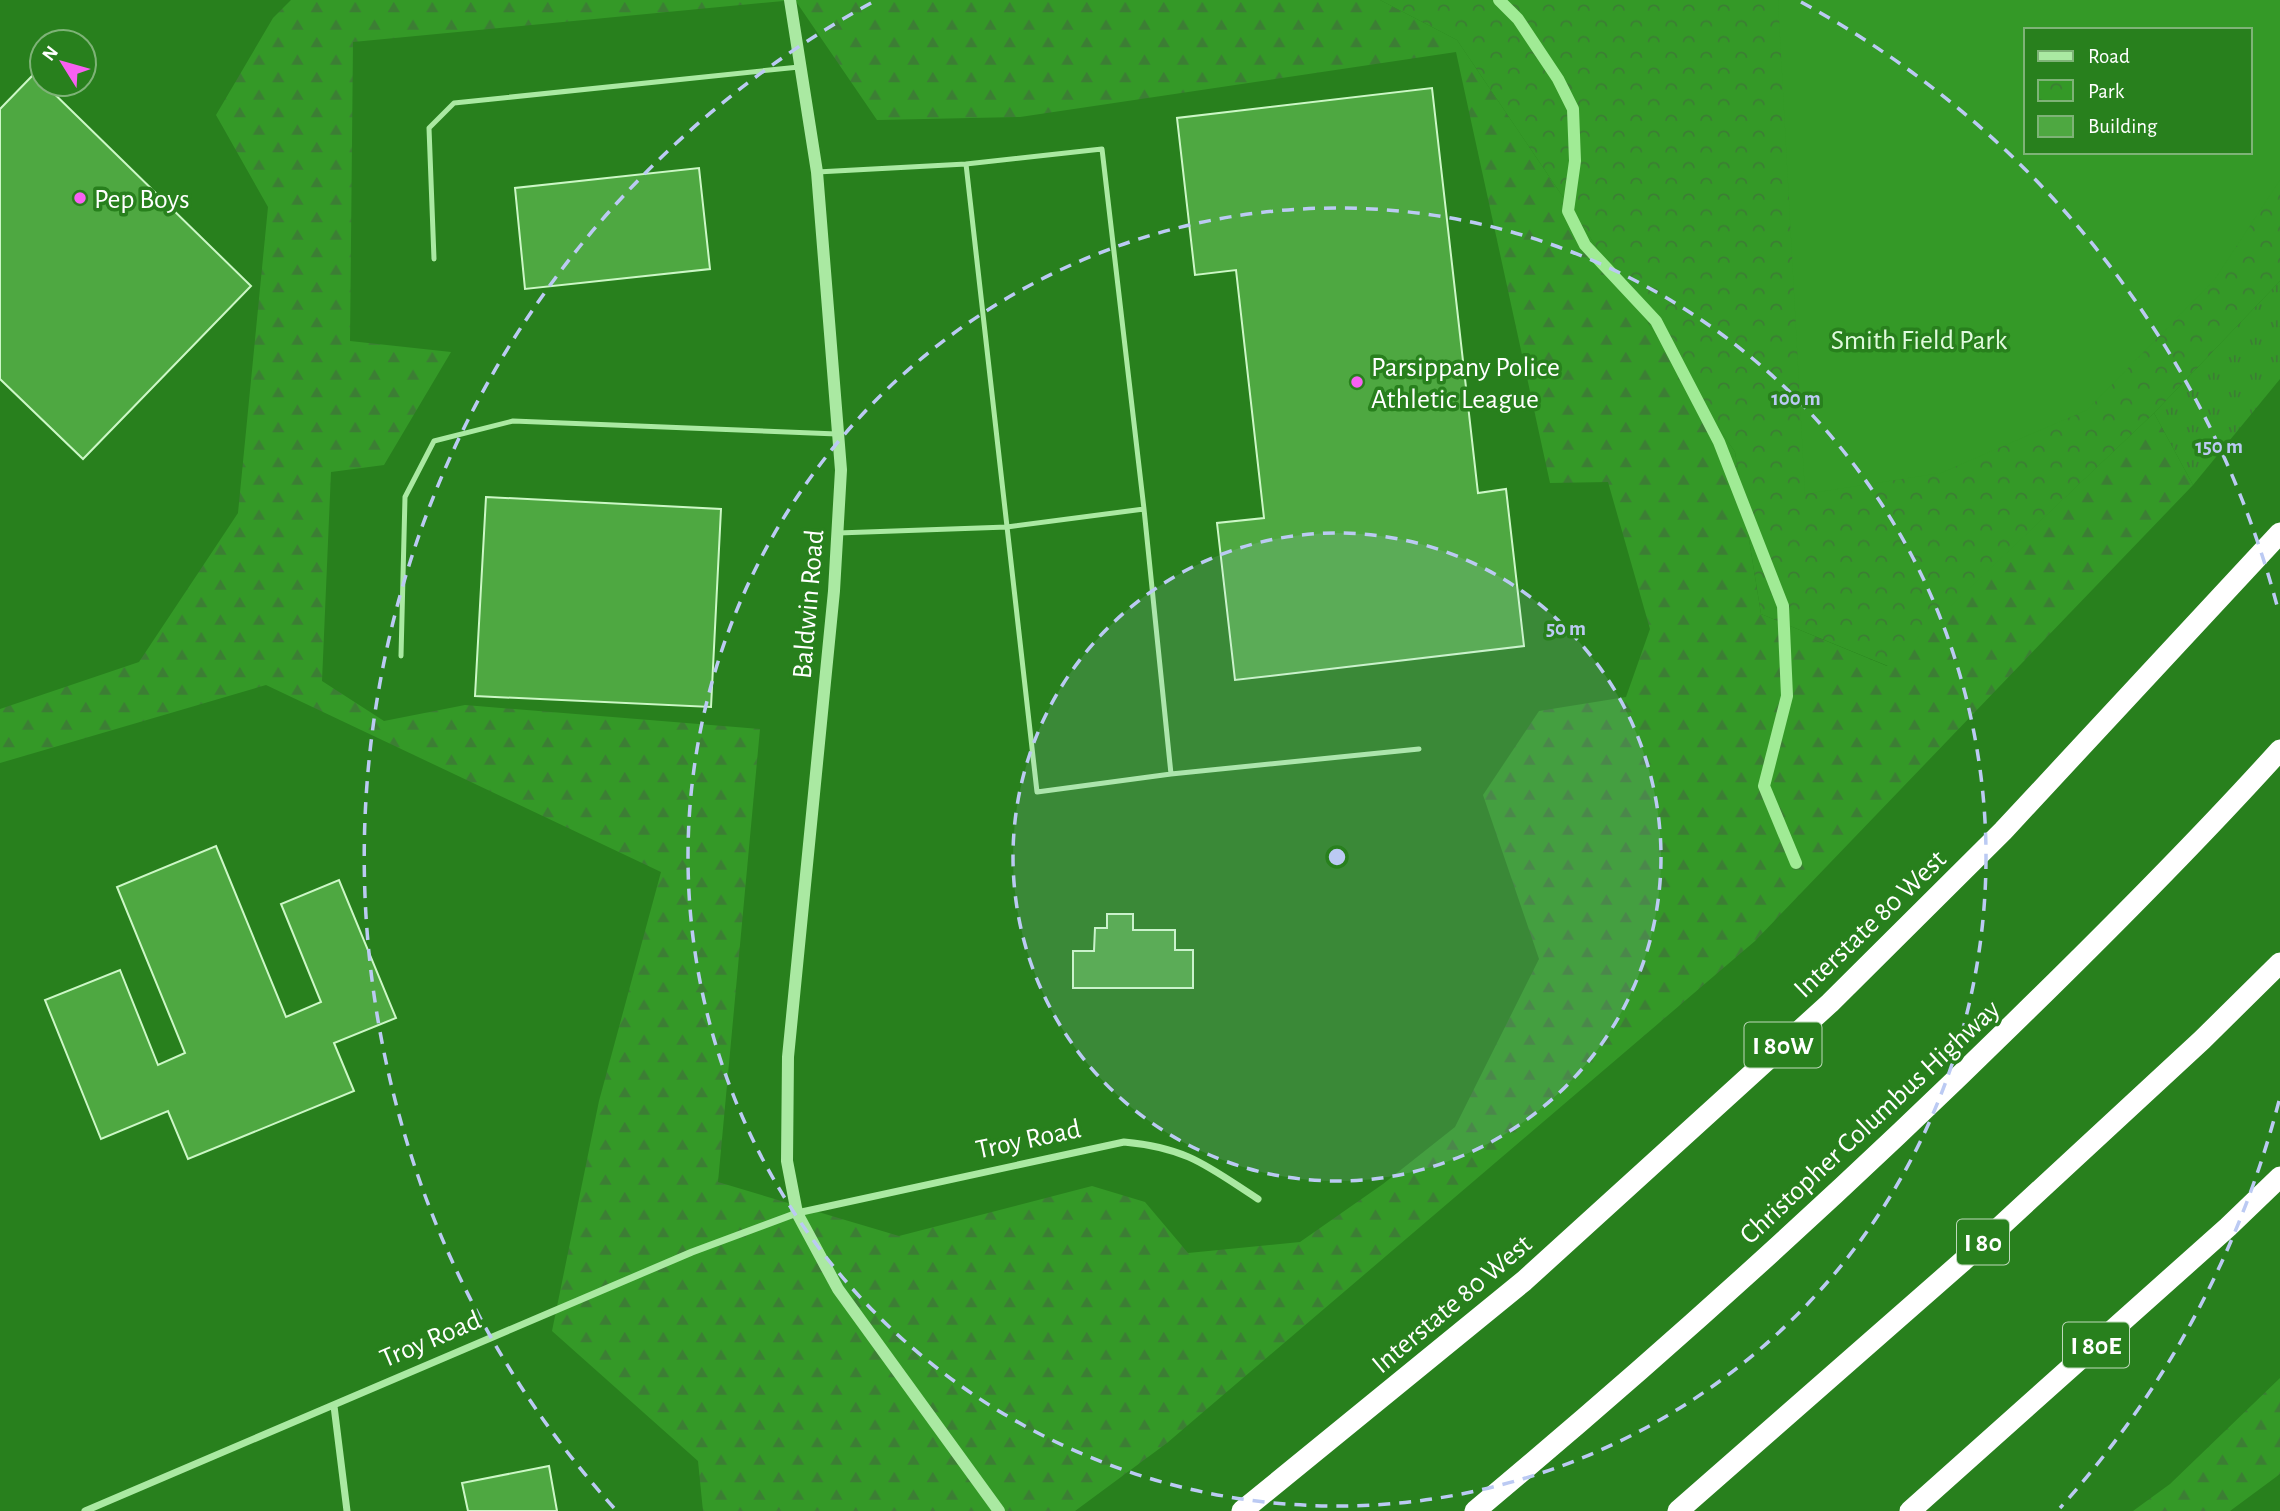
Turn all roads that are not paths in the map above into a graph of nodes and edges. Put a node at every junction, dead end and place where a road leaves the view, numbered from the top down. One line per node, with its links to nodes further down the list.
1 (790, 0): 2 (street, Baldwin Road)
2 (799, 66): 4 (street, Baldwin Road); 5 (lane)
3 (966, 164): 4 (lane); 7 (lane); 8 (lane)
4 (817, 172): 6 (street, Baldwin Road)
5 (434, 259)
6 (840, 434): 9 (street, Baldwin Road); 11 (lane)
7 (1144, 509): 8 (lane); 14 (lane)
8 (1007, 527): 9 (lane); 14 (lane)
9 (838, 533): 18 (street, Baldwin Road)
10 (2280, 533): 23 (highway, Interstate 80 West / I 80W)
11 (401, 656)
12 (1419, 749): 14 (lane)
13 (2280, 750): 24 (highway, Christopher Columbus Highway)
14 (1171, 774)
15 (2280, 963): 25 (highway, I 80)
16 (2280, 1177): 26 (highway, I 80E)
17 (1258, 1199): 18 (street, Troy Road)
18 (797, 1213): 19 (street, Troy Road); 22 (street)
19 (334, 1406): 20 (street, Troy Road); 21 (street)
20 (85, 1511)
21 (347, 1511)
22 (999, 1511)
23 (1242, 1511)
24 (1475, 1511)
25 (1678, 1511)
26 (1910, 1511)

